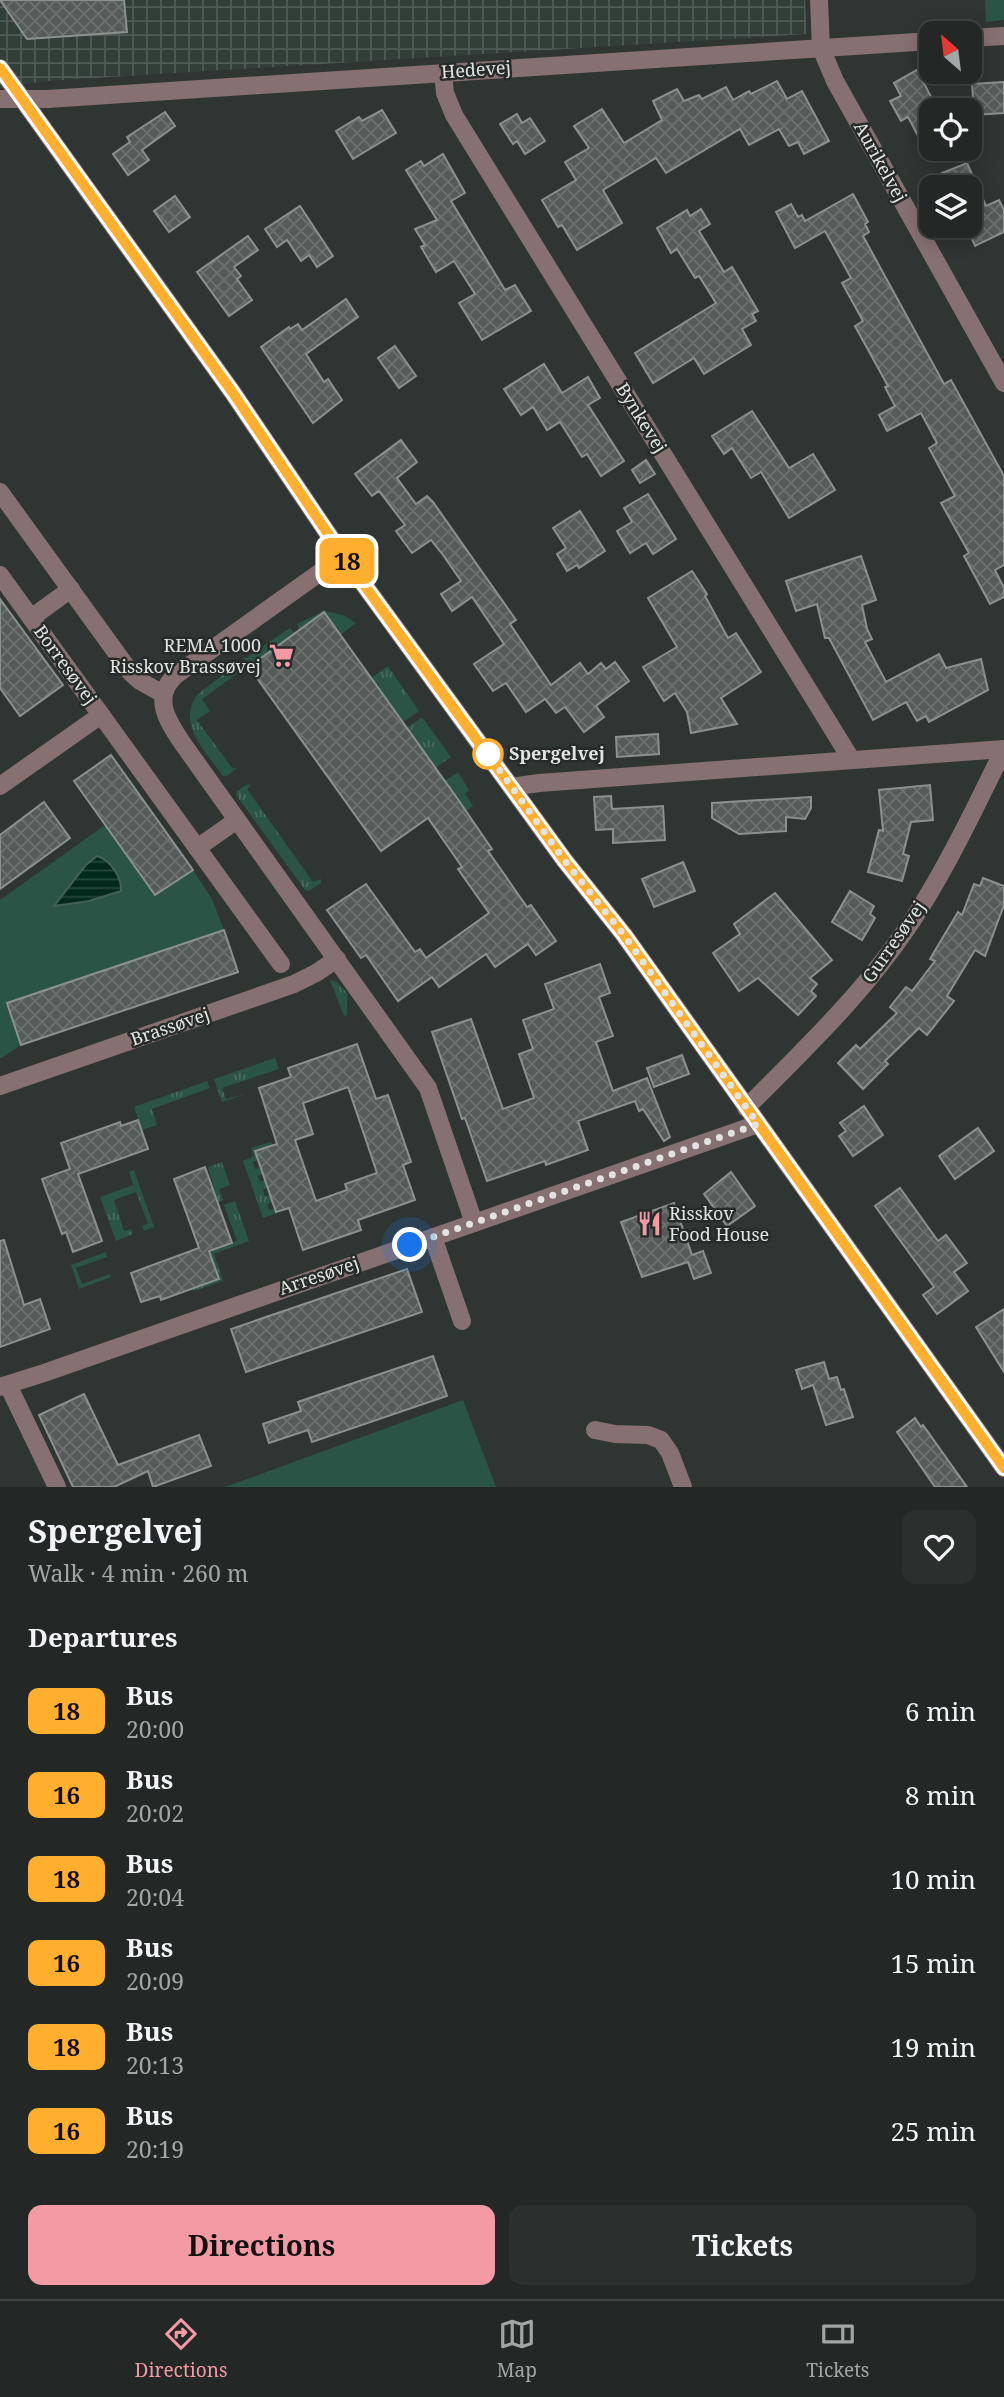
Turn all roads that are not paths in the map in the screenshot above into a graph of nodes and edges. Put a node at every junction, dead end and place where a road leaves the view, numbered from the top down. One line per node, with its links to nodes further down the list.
1 (819, 0): 5 (street)
2 (1004, 36): 3 (street)
3 (982, 37)
4 (919, 42): 5 (street, Hedevej)
5 (821, 48): 7 (street, Hedevej); 10 (street, Aurikelvej)
6 (0, 68): 8 (street)
7 (443, 72): 8 (street, Hedevej); 19 (street, Bynkevej)
8 (21, 98): 9 (street, Hedevej); 12 (street)
9 (0, 99)
10 (1004, 383)
11 (0, 492): 14 (street)
12 (343, 556): 16 (street); 21 (street)
13 (0, 575): 15 (street, Borresøvej)
14 (71, 589): 15 (street, Borresøvej); 16 (street)
15 (31, 618): 17 (street, Borresøvej)
16 (163, 694): 22 (street)
17 (101, 715): 20 (street, Borresøvej); 23 (street)
18 (1004, 749): 19 (street); 27 (street, Gurresøvej)
19 (851, 759): 21 (street)
20 (0, 786)
21 (511, 787): 27 (street)
22 (237, 820): 23 (street); 24 (street)
23 (197, 848): 25 (street)
24 (337, 959): 26 (street, Brassøvej); 29 (street)
25 (281, 964)
26 (0, 1086)
27 (746, 1108): 28 (street)
28 (758, 1124): 29 (street, Arresøvej); 34 (street)
29 (474, 1223): 30 (street, Arresøvej)
30 (433, 1237): 31 (street); 32 (street, Arresøvej)
31 (462, 1321)
32 (4, 1386): 35 (street)
33 (595, 1430): 36 (street)
34 (1004, 1468)
35 (57, 1487)
36 (684, 1487)

